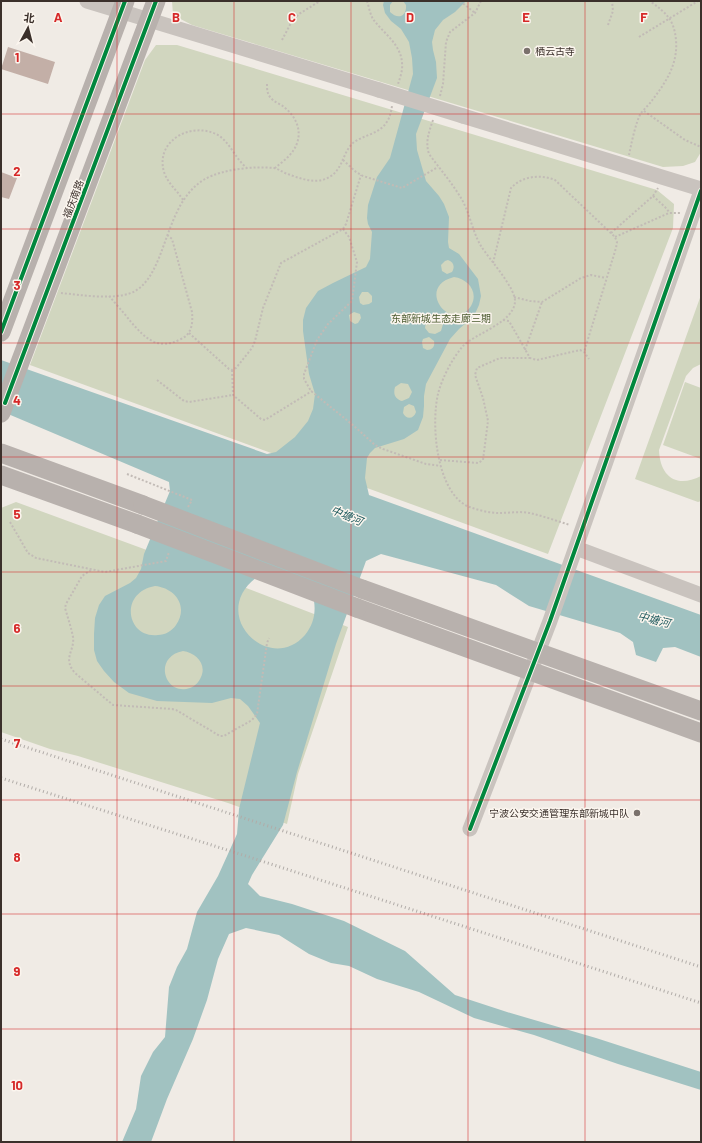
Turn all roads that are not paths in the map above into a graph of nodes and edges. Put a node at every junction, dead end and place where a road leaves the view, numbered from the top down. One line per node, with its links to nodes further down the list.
1 (86, 1): 3 (street)
2 (156, 1): 4 (main road, 福庆南路)
3 (123, 7): 4 (street); 6 (main road, 福庆南路)
4 (149, 20): 5 (street, bridge); 7 (main road, 福庆南路)
5 (701, 190): 10 (street)
6 (1, 332)
7 (3, 408)
8 (1, 453): 12 (main road, bridge)
9 (1, 475): 13 (main road, bridge)
10 (575, 550): 11 (street); 12 (street)
11 (701, 595)
12 (538, 653): 13 (street); 14 (main road)
13 (532, 671): 15 (main road); 16 (street)
14 (701, 711)
15 (701, 733)
16 (470, 829)

